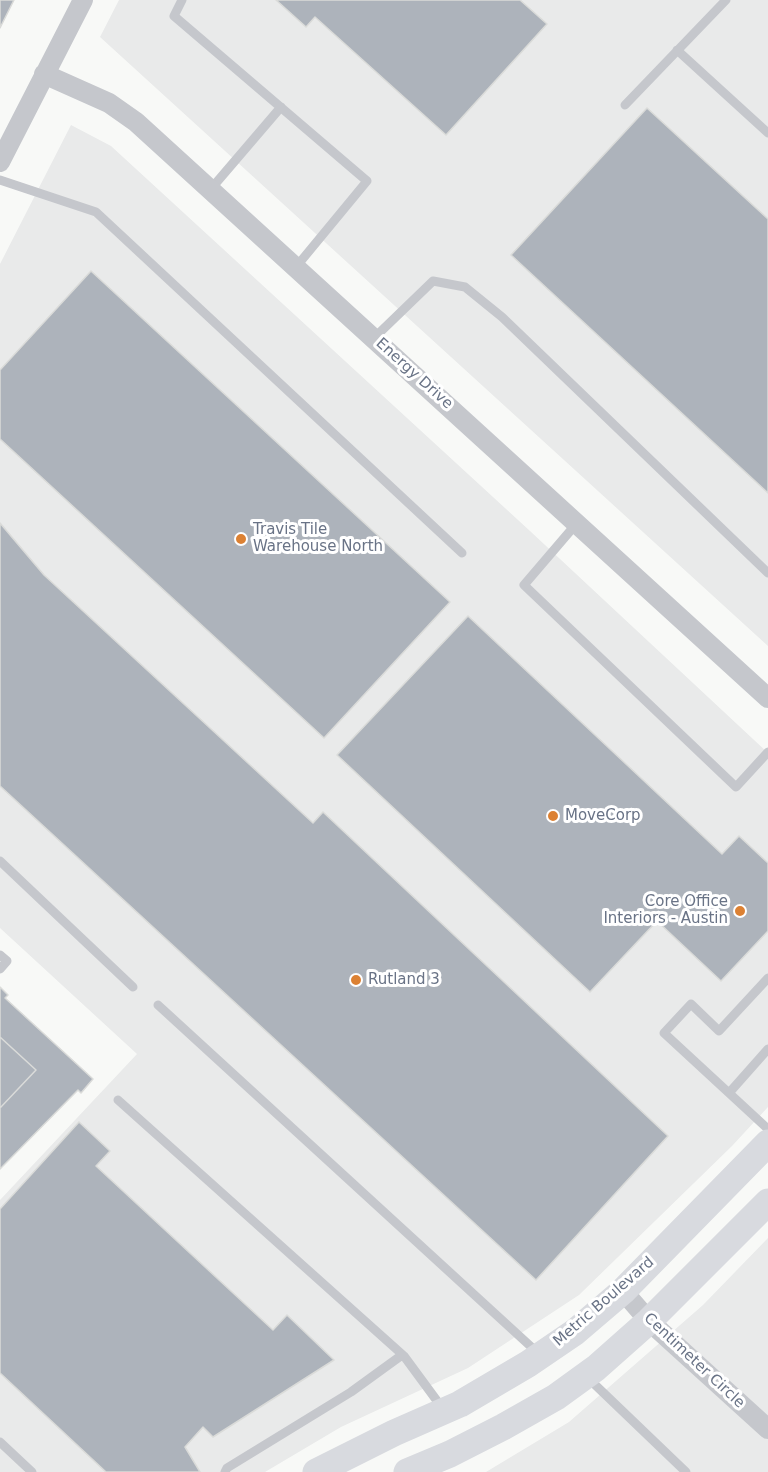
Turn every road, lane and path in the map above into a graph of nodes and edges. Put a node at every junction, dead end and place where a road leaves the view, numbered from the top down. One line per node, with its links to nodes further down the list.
1 (83, 0): 5 (street)
2 (182, 0): 7 (lane)
3 (726, 0): 4 (lane)
4 (677, 50): 6 (lane); 8 (lane)
5 (44, 74): 9 (street); 11 (street, Energy Drive)
6 (624, 105)
7 (281, 107): 11 (lane); 12 (lane)
8 (768, 133)
9 (0, 162)
10 (0, 180): 15 (lane)
11 (210, 190): 12 (street, Energy Drive)
12 (296, 267): 13 (street, Energy Drive)
13 (374, 338): 14 (street, Energy Drive); 16 (lane)
14 (577, 523): 17 (street, Energy Drive); 18 (lane)
15 (462, 553)
16 (768, 573)
17 (768, 698)
18 (768, 752)
19 (0, 861): 23 (lane)
20 (0, 955): 21 (lane)
21 (0, 969)
22 (768, 978): 26 (lane)
23 (133, 987)
24 (158, 1005): 34 (lane)
25 (768, 1049): 26 (lane)
26 (729, 1093): 28 (lane)
27 (118, 1100): 33 (lane)
28 (768, 1129)
29 (768, 1143): 31 (main road, Metric Boulevard)
30 (768, 1202): 32 (main road)
31 (622, 1291): 32 (street, Centimeter Circle); 34 (main road, Metric Boulevard)
32 (649, 1321): 35 (main road); 37 (street, Centimeter Circle)
33 (402, 1355): 36 (lane); 41 (lane)
34 (541, 1356): 35 (main road); 36 (main road, Metric Boulevard)
35 (575, 1383): 39 (main road); 43 (lane)
36 (444, 1411): 42 (main road, Metric Boulevard)
37 (768, 1430)
38 (0, 1442): 40 (lane)
39 (418, 1470)
40 (32, 1472)
41 (225, 1472)
42 (316, 1472)
43 (686, 1472)

